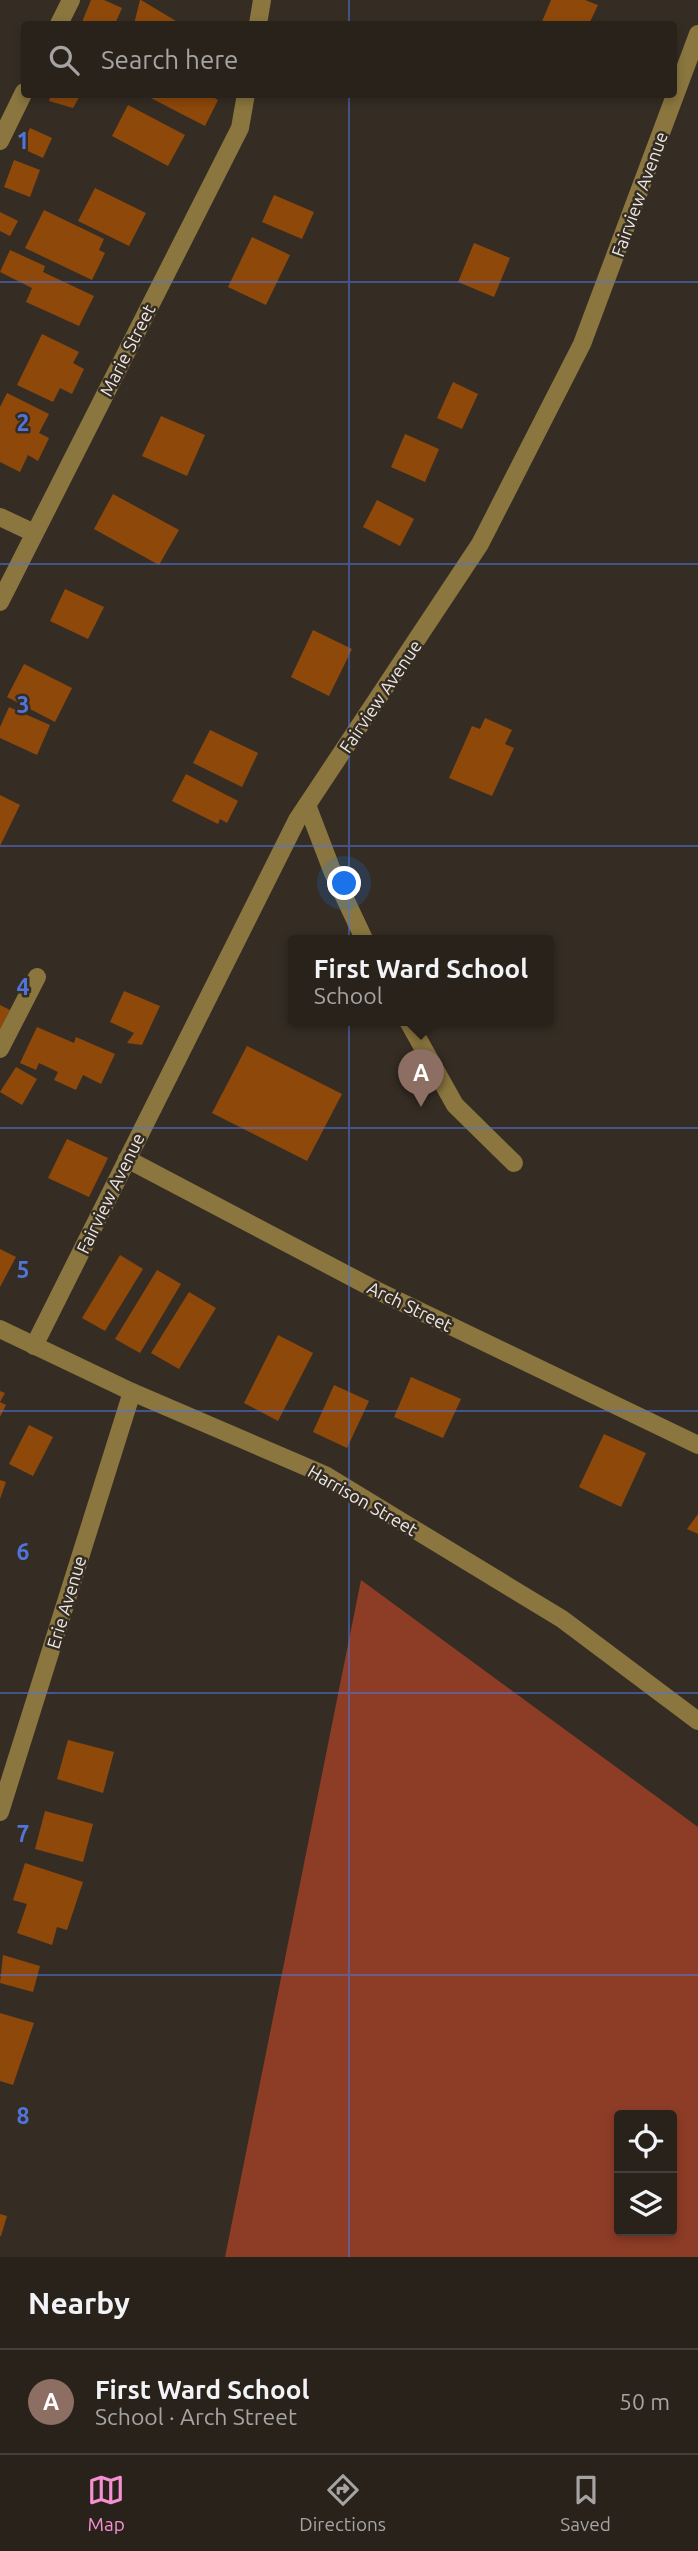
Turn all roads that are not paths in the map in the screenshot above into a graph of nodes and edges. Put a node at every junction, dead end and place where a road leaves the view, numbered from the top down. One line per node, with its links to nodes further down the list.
1 (71, 0): 3 (street)
2 (262, 0): 4 (street)
3 (60, 21)
4 (258, 21)
5 (698, 34): 6 (street, Fairview Avenue)
6 (677, 89)
7 (21, 98): 10 (street)
8 (245, 98): 12 (street, Marie Street)
9 (674, 98): 14 (street, Fairview Avenue)
10 (0, 141)
11 (0, 517): 12 (street)
12 (33, 533): 13 (street, Marie Street)
13 (0, 602)
14 (307, 805): 15 (street); 19 (street, Fairview Avenue)
15 (362, 935)
16 (37, 977): 18 (street)
17 (411, 1026): 20 (street)
18 (0, 1049)
19 (127, 1159): 22 (street, Fairview Avenue); 24 (street, Arch Street)
20 (514, 1163)
21 (0, 1329): 22 (street, Harrison Street)
22 (33, 1346): 23 (street, Harrison Street)
23 (132, 1392): 25 (street, Harrison Street); 26 (street, Erie Avenue)
24 (698, 1445)
25 (698, 1721)
26 (0, 1812)

